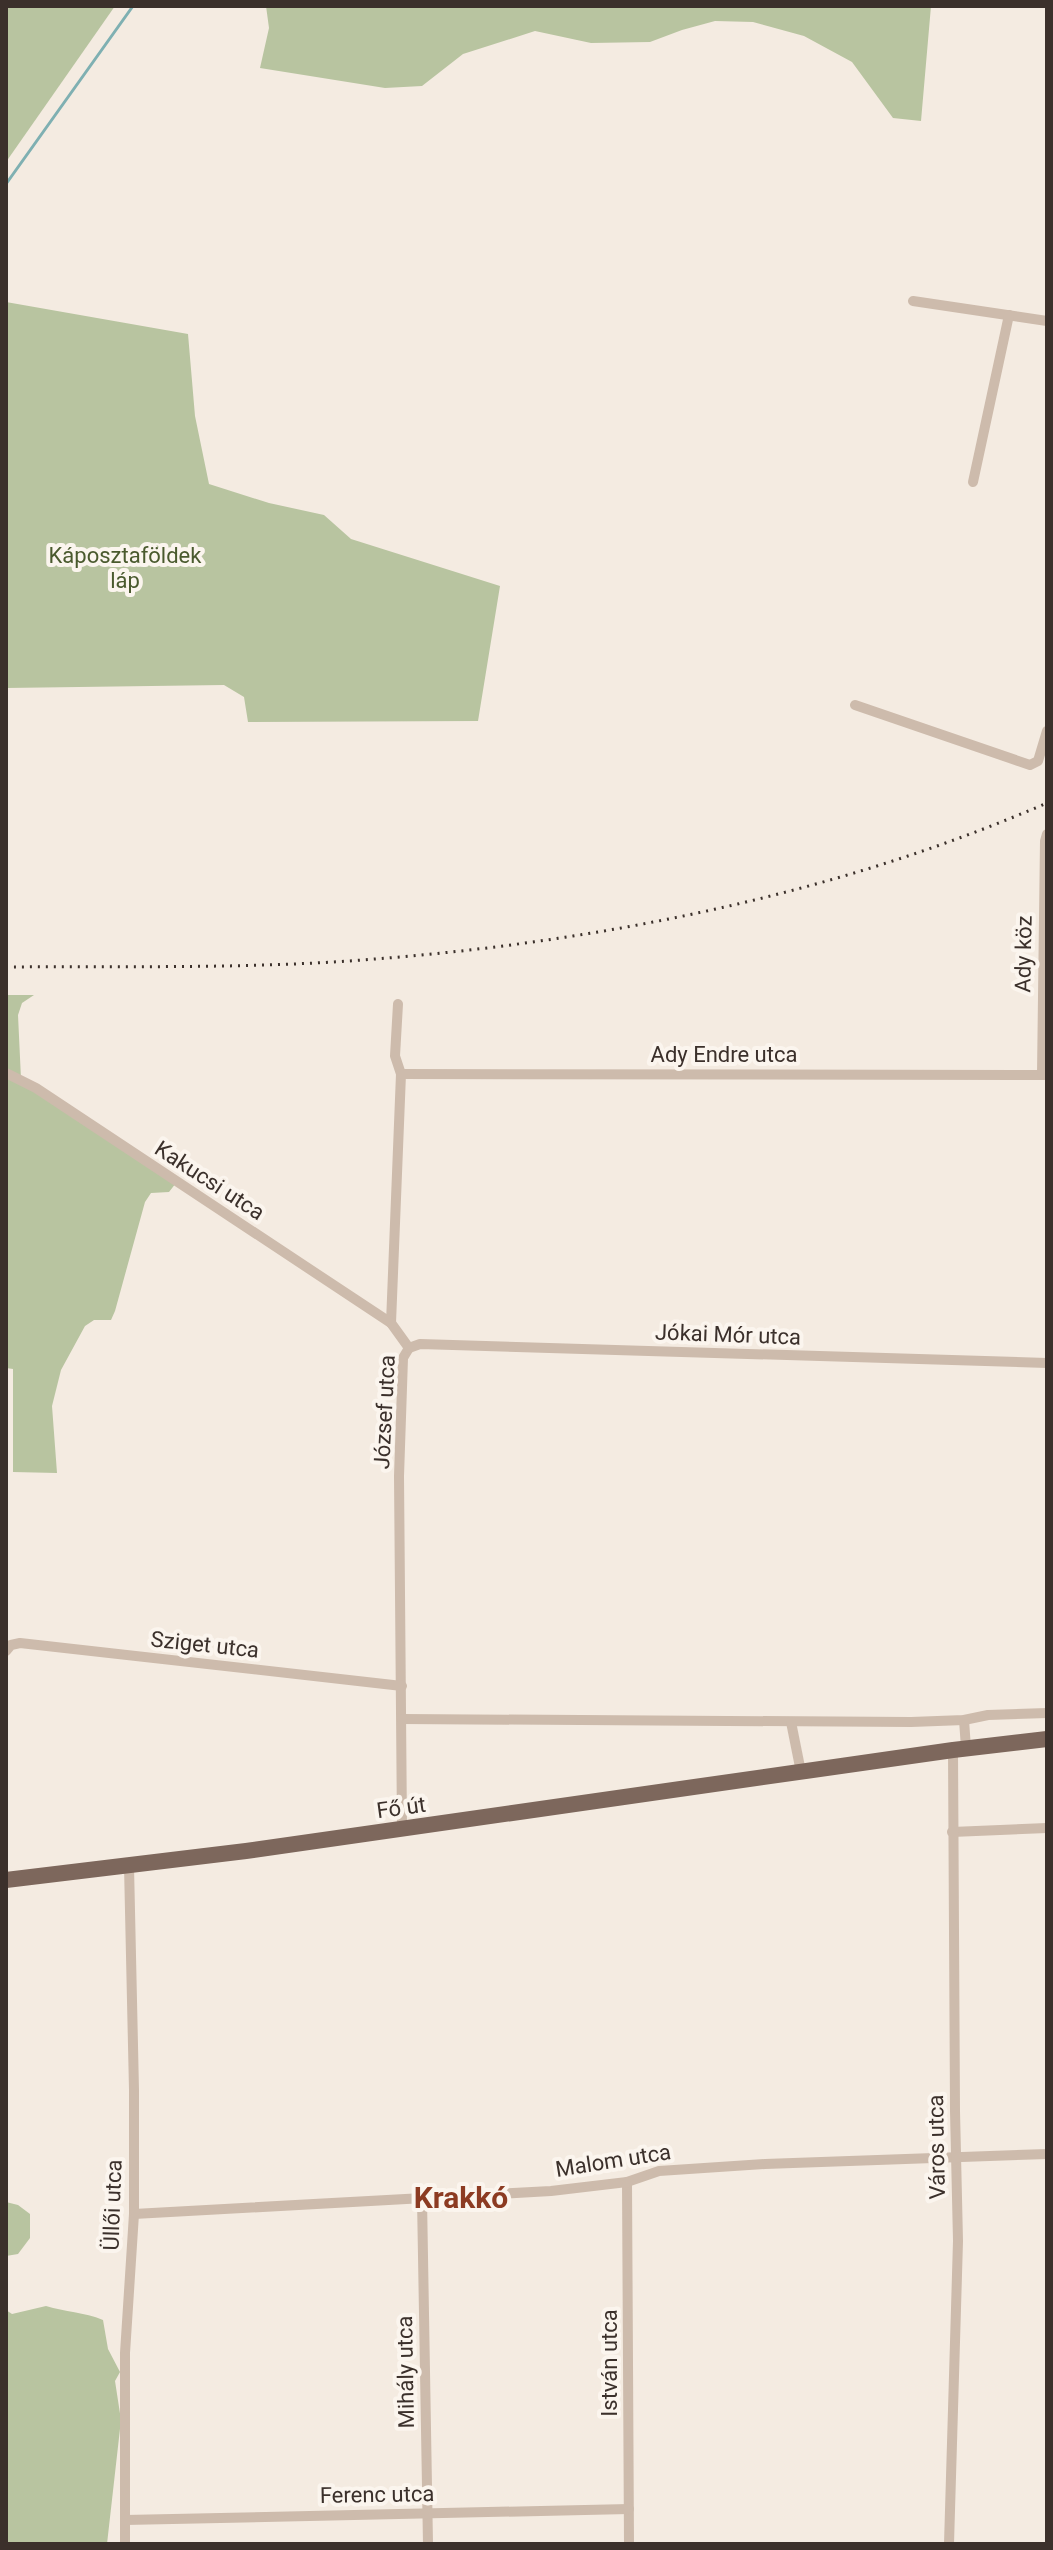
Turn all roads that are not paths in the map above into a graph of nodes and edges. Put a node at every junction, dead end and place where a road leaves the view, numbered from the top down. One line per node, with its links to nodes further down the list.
1 (913, 301): 2 (street)
2 (1009, 315): 3 (street); 4 (street)
3 (1047, 321)
4 (973, 482)
5 (855, 705): 6 (street)
6 (1046, 735)
7 (1047, 834): 11 (street, Ady köz)
8 (398, 1004): 10 (street, József utca)
9 (6, 1073): 12 (street, Kakucsi utca)
10 (401, 1074): 11 (street, Ady Endre utca); 12 (street, József utca)
11 (1044, 1074)
12 (391, 1323): 13 (street, József utca)
13 (409, 1348): 14 (street, Jókai Mór utca); 16 (street, József utca)
14 (1047, 1363)
15 (6, 1651): 16 (street, Sziget utca)
16 (402, 1686): 18 (street, József utca)
17 (1047, 1713): 19 (street)
18 (402, 1719): 20 (street); 25 (street, József utca)
19 (964, 1720): 20 (street); 22 (street)
20 (791, 1722): 23 (street)
21 (1047, 1739): 22 (main road, Fő út)
22 (960, 1749): 23 (main road, Fő út); 26 (street, Város utca)
23 (801, 1772): 25 (main road, Fő út)
24 (1047, 1828): 26 (street)
25 (402, 1829): 27 (main road, Fő út)
26 (952, 1832): 30 (street, Város utca)
27 (129, 1866): 28 (main road, Fő út); 33 (street, Üllői utca)
28 (6, 1880)
29 (1047, 2154): 30 (street, Malom utca)
30 (955, 2156): 31 (street, Malom utca); 40 (street, Város utca)
31 (627, 2182): 32 (street, Malom utca); 34 (street, István utca)
32 (422, 2199): 33 (street, Malom utca); 35 (street, Mihály utca)
33 (134, 2214): 36 (street, Üllői utca)
34 (629, 2509): 35 (street, Ferenc utca); 39 (street, István utca)
35 (428, 2513): 36 (street, Ferenc utca); 38 (street, Mihály utca)
36 (125, 2520): 37 (street, Üllői utca)
37 (125, 2544)
38 (428, 2544)
39 (629, 2544)
40 (949, 2544)

